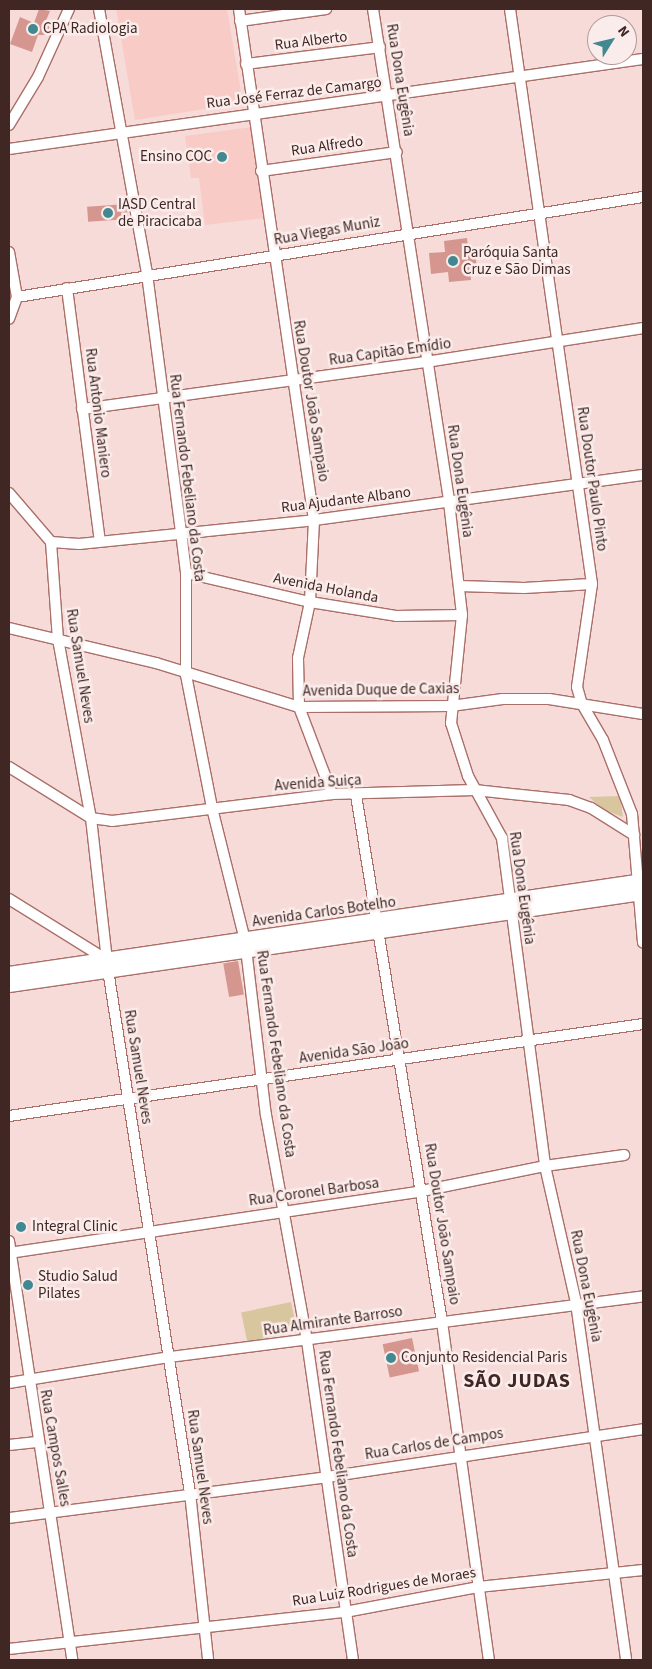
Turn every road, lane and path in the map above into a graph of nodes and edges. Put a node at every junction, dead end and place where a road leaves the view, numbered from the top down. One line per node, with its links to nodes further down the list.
1 (69, 9): 14 (street)
2 (99, 9): 15 (street, Rua Fernando Febeliano da Costa)
3 (239, 9): 7 (street, Rua Doutor João Sampaio)
4 (326, 9): 7 (street)
5 (373, 9): 8 (street, Rua Dona Eugênia)
6 (510, 9): 11 (street, Rua Doutor Paulo Pinto)
7 (240, 21): 10 (street, Rua Doutor João Sampaio)
8 (380, 47): 10 (street, Rua Alberto); 12 (street, Rua Dona Eugênia)
9 (643, 59): 11 (street, Rua José Ferraz de Camargo)
10 (246, 64): 13 (street, Rua Doutor João Sampaio)
11 (521, 77): 12 (street, Rua José Ferraz de Camargo); 20 (street, Rua Doutor Paulo Pinto)
12 (386, 96): 13 (street, Rua José Ferraz de Camargo); 17 (street, Rua Dona Eugênia)
13 (252, 113): 15 (street, Rua José Ferraz de Camargo); 18 (street, Rua Doutor João Sampaio)
14 (9, 125)
15 (124, 131): 16 (street, Rua José Ferraz de Camargo); 24 (street, Rua Fernando Febeliano da Costa)
16 (9, 148)
17 (397, 152): 18 (street, Rua Alfredo); 21 (street, Rua Dona Eugênia)
18 (261, 171): 23 (street, Rua Doutor João Sampaio)
19 (643, 197): 20 (street, Rua Viegas Muniz)
20 (538, 213): 21 (street, Rua Viegas Muniz); 29 (street, Rua Doutor Paulo Pinto)
21 (408, 232): 23 (street, Rua Viegas Muniz); 30 (street, Rua Dona Eugênia)
22 (9, 252): 26 (street)
23 (274, 256): 24 (street, Rua Viegas Muniz); 31 (street, Rua Doutor João Sampaio)
24 (147, 274): 25 (street, Rua Viegas Muniz); 32 (street, Rua Fernando Febeliano da Costa)
25 (67, 288): 26 (street, Rua Viegas Muniz); 33 (street, Rua Antonio Maniero)
26 (17, 297): 27 (street)
27 (9, 320)
28 (643, 328): 29 (street, Rua Capitão Emídio)
29 (558, 341): 30 (street, Rua Capitão Emídio); 35 (street, Rua Doutor Paulo Pinto)
30 (426, 362): 31 (street, Rua Capitão Emídio); 37 (street, Rua Dona Eugênia)
31 (294, 380): 32 (street, Rua Capitão Emídio); 38 (street, Rua Doutor João Sampaio)
32 (162, 397): 33 (street, Rua Capitão Emídio); 39 (street, Rua Fernando Febeliano da Costa)
33 (82, 409): 40 (street, Rua Antonio Maniero)
34 (643, 476): 35 (street, Rua Ajudante Albano)
35 (579, 485): 37 (street, Rua Ajudante Albano); 43 (street, Rua Doutor Paulo Pinto)
36 (9, 494): 41 (street)
37 (449, 502): 38 (street, Rua Ajudante Albano); 44 (street, Rua Dona Eugênia)
38 (314, 520): 39 (street, Rua Ajudante Albano); 45 (street, Rua Doutor João Sampaio)
39 (181, 532): 40 (street, Rua Ajudante Albano); 42 (street, Rua Fernando Febeliano da Costa)
40 (100, 541): 41 (street, Rua Ajudante Albano)
41 (51, 542): 48 (street, Rua Samuel Neves)
42 (186, 573): 45 (street, Avenida Holanda); 49 (street, Rua Fernando Febeliano da Costa)
43 (592, 584): 44 (street); 50 (street, Rua Doutor Paulo Pinto)
44 (458, 586): 46 (street, Rua Dona Eugênia)
45 (310, 602): 46 (street, Avenida Holanda); 52 (street, Rua Doutor João Sampaio)
46 (462, 614): 51 (street, Rua Dona Eugênia)
47 (9, 628): 48 (street, Avenida Duque de Caxias)
48 (58, 639): 49 (street, Avenida Duque de Caxias); 59 (street, Rua Samuel Neves)
49 (186, 674): 52 (street, Avenida Duque de Caxias); 58 (street, Rua Fernando Febeliano da Costa)
50 (582, 704): 51 (street, Avenida Duque de Caxias); 53 (street, Avenida Duque de Caxias); 60 (street, Rua Doutor Paulo Pinto)
51 (451, 706): 52 (street, Avenida Duque de Caxias); 55 (street, Rua Dona Eugênia)
52 (299, 707): 56 (street, Rua Doutor João Sampaio)
53 (643, 714)
54 (9, 767): 59 (street, Avenida Suiça)
55 (475, 790): 57 (street, Avenida Suiça); 60 (street, Avenida Suiça); 63 (street, Rua Dona Eugênia)
56 (332, 794): 57 (street, Avenida Suiça); 58 (street, Avenida Suiça)
57 (356, 795): 64 (street, Rua Doutor João Sampaio)
58 (212, 808): 59 (street, Avenida Suiça); 66 (street, Rua Fernando Febeliano da Costa)
59 (91, 818): 67 (street, Rua Samuel Neves)
60 (634, 835): 61 (street, Rua Doutor Paulo Pinto)
61 (640, 888): 63 (main road, Avenida Carlos Botelho); 65 (street, Rua Doutor Paulo Pinto)
62 (9, 898): 67 (street)
63 (509, 908): 64 (main road, Avenida Carlos Botelho); 71 (street, Rua Dona Eugênia)
64 (376, 927): 66 (main road, Avenida Carlos Botelho); 72 (street, Rua Doutor João Sampaio)
65 (643, 943)
66 (246, 946): 67 (main road, Avenida Carlos Botelho); 73 (street, Rua Fernando Febeliano da Costa)
67 (108, 965): 68 (main road, Avenida Carlos Botelho); 69 (main road, Avenida Carlos Botelho); 74 (street, Rua Samuel Neves)
68 (9, 974)
69 (9, 985)
70 (643, 1024): 71 (street, Avenida São João)
71 (530, 1042): 72 (street, Avenida São João); 77 (street, Rua Dona Eugênia)
72 (398, 1060): 73 (street, Avenida São João); 78 (street, Rua Doutor João Sampaio)
73 (262, 1079): 74 (street, Avenida São João); 79 (street, Rua Fernando Febeliano da Costa)
74 (127, 1099): 75 (street, Avenida São João); 80 (street, Rua Samuel Neves)
75 (9, 1116)
76 (624, 1155): 77 (street, Rua Coronel Barbosa)
77 (545, 1166): 78 (street, Rua Coronel Barbosa); 84 (street, Rua Dona Eugênia)
78 (422, 1191): 79 (street, Rua Coronel Barbosa); 85 (street, Rua Doutor João Sampaio)
79 (284, 1212): 80 (street, Rua Coronel Barbosa); 86 (street, Rua Fernando Febeliano da Costa)
80 (148, 1231): 82 (street, Rua Coronel Barbosa); 87 (street, Rua Samuel Neves)
81 (9, 1241): 82 (street, Rua Campos Salles)
82 (10, 1253): 88 (street, Rua Campos Salles)
83 (643, 1296): 84 (street, Rua Almirante Barroso)
84 (576, 1303): 85 (street, Rua Almirante Barroso); 91 (street, Rua Dona Eugênia)
85 (442, 1322): 86 (street, Rua Almirante Barroso); 94 (street, Rua Doutor João Sampaio)
86 (307, 1341): 87 (street, Rua Almirante Barroso); 95 (street, Rua Fernando Febeliano da Costa)
87 (170, 1357): 88 (street, Rua Almirante Barroso); 96 (street, Rua Samuel Neves)
88 (28, 1380): 89 (street, Rua Almirante Barroso); 92 (street, Rua Campos Salles)
89 (9, 1383)
90 (643, 1429): 91 (street, Rua Carlos de Campos)
91 (594, 1436): 94 (street, Rua Carlos de Campos); 100 (street, Rua Dona Eugênia)
92 (37, 1442): 93 (street); 97 (street, Rua Campos Salles)
93 (9, 1445)
94 (462, 1454): 95 (street, Rua Carlos de Campos); 101 (street, Rua Doutor João Sampaio)
95 (327, 1477): 96 (street, Rua Carlos de Campos); 102 (street, Rua Fernando Febeliano da Costa)
96 (190, 1493): 97 (street, Rua Carlos de Campos); 103 (street, Rua Samuel Neves)
97 (51, 1512): 98 (street, Rua Carlos de Campos); 104 (street, Rua Campos Salles)
98 (9, 1518)
99 (643, 1570): 100 (street, Rua Luiz Rodrigues de Moraes)
100 (612, 1575): 101 (street, Rua Luiz Rodrigues de Moraes); 110 (street, Rua Dona Eugênia)
101 (478, 1587): 102 (street, Rua Luiz Rodrigues de Moraes); 109 (street, Rua Doutor João Sampaio)
102 (345, 1612): 103 (street, Rua Luiz Rodrigues de Moraes); 108 (street, Rua Fernando Febeliano da Costa)
103 (204, 1627): 104 (street, Rua Luiz Rodrigues de Moraes); 107 (street, Rua Samuel Neves)
104 (69, 1640): 105 (street, Rua Luiz Rodrigues de Moraes); 106 (street, Rua Campos Salles)
105 (9, 1648)
106 (72, 1660)
107 (208, 1660)
108 (353, 1660)
109 (489, 1660)
110 (626, 1660)

